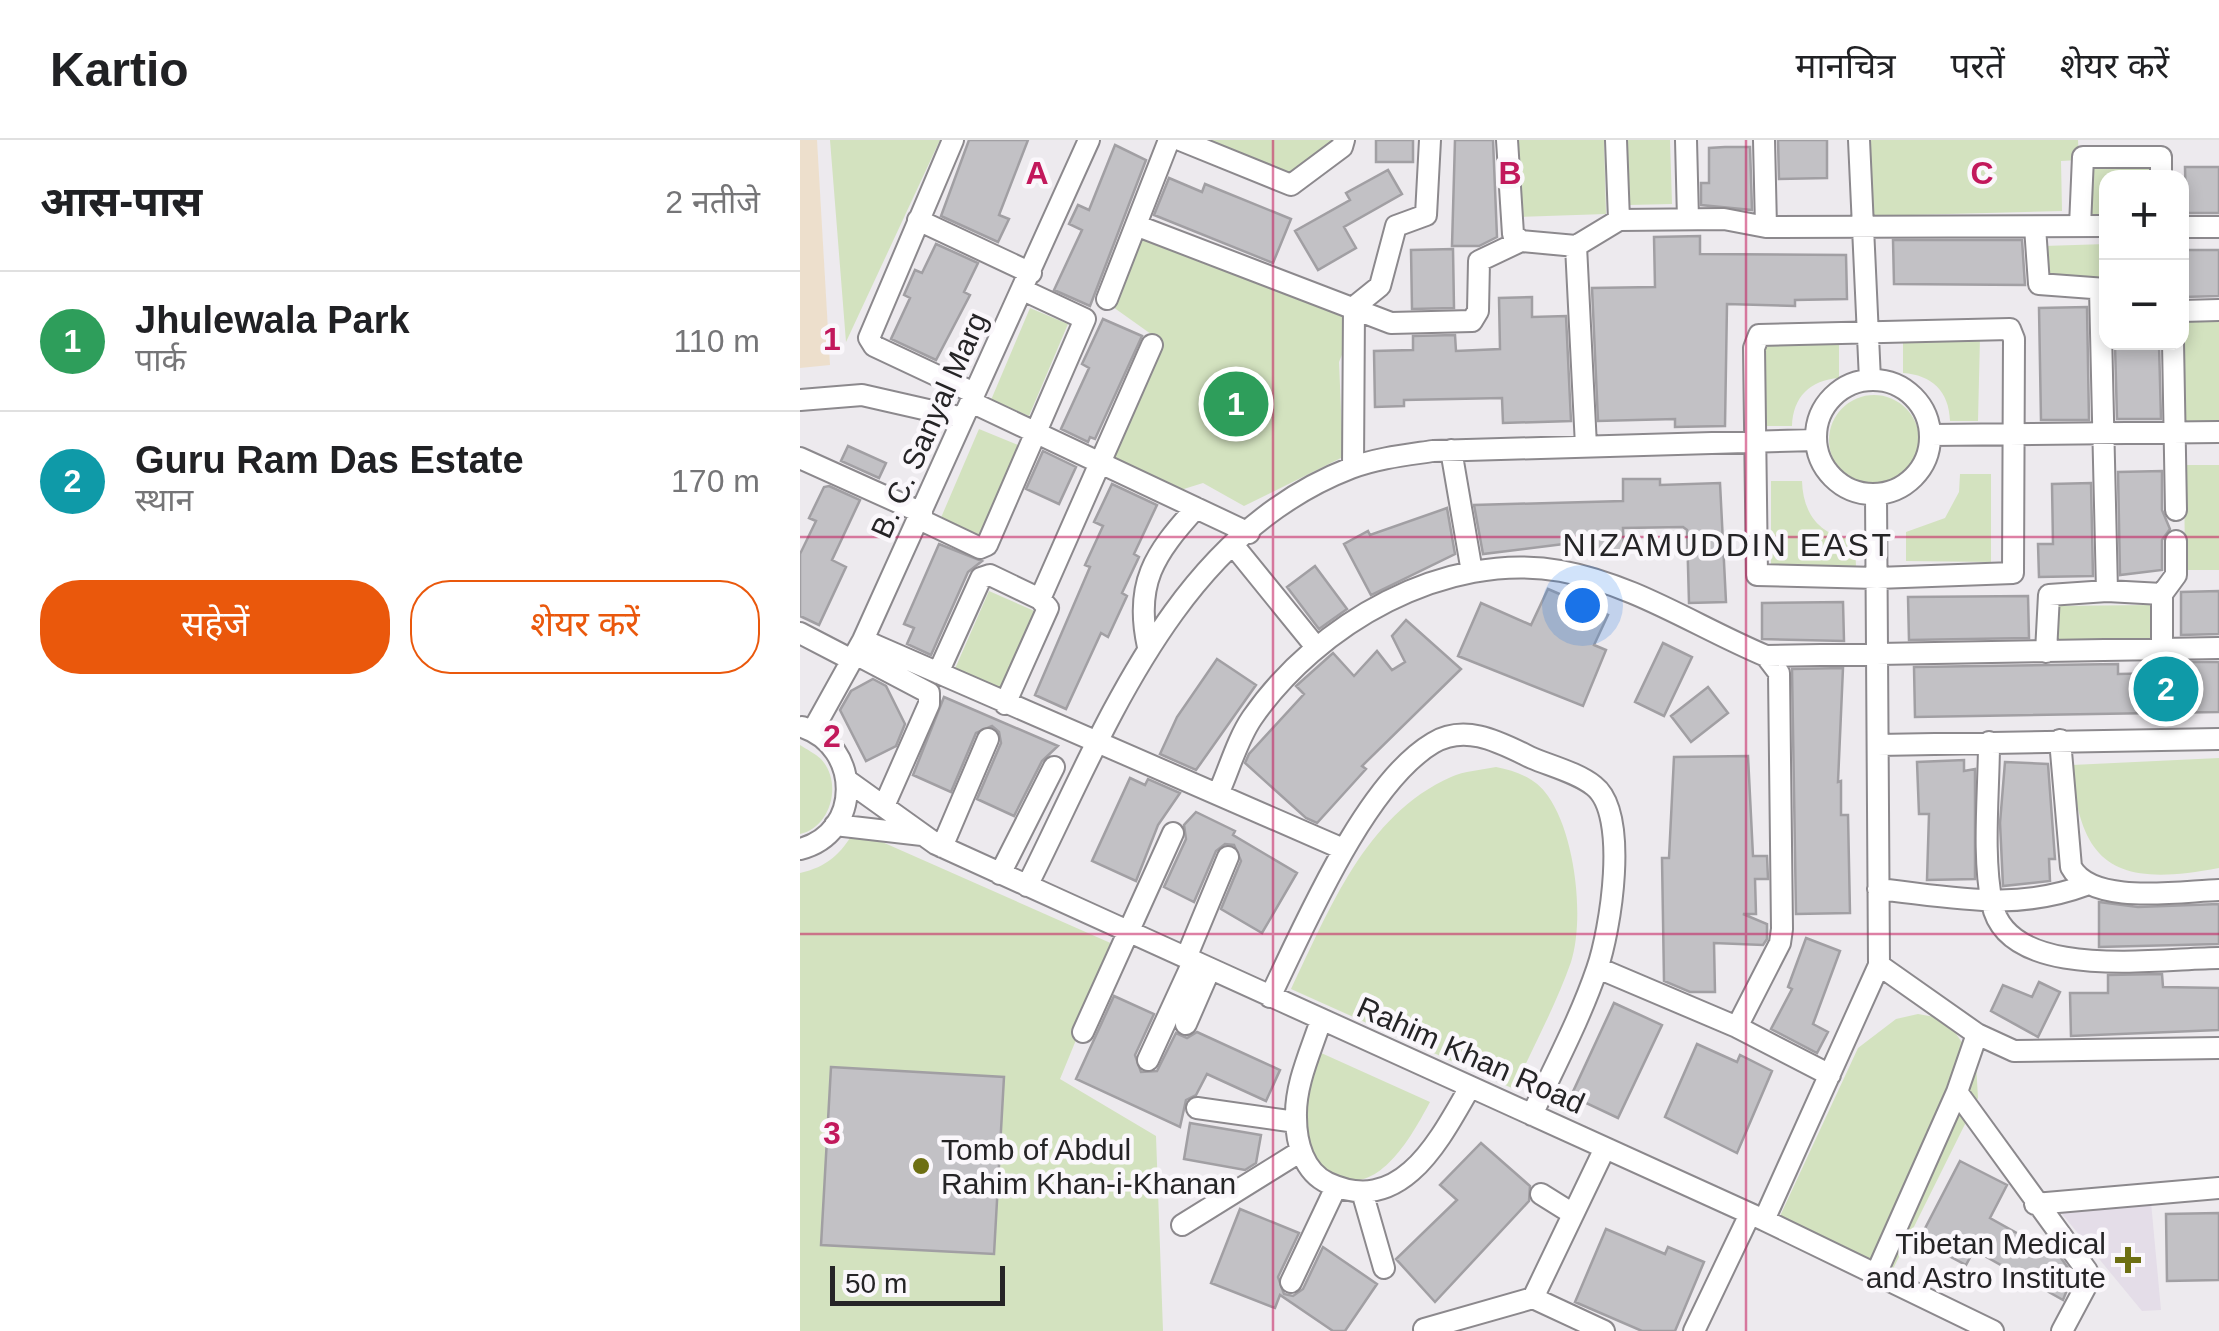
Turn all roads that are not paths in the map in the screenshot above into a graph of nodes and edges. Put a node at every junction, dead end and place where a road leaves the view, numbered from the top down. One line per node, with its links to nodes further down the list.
1 (953, 140): 15 (street)
2 (1089, 140): 27 (street, B. C. Sanyal Marg)
3 (1169, 140): 17 (street)
4 (1180, 140): 5 (street)
5 (1344, 140)
6 (1430, 140): 30 (street)
7 (1507, 140): 25 (street)
8 (1616, 140): 16 (street)
9 (1686, 140): 14 (street)
10 (1764, 140): 20 (street)
11 (1858, 140): 24 (street)
12 (2094, 149): 13 (street); 18 (street)
13 (2164, 158)
14 (1688, 219): 16 (street); 20 (street)
15 (918, 220): 27 (street); 39 (street)
16 (1619, 220): 26 (street)
17 (1138, 226): 29 (street); 30 (street)
18 (2080, 226): 19 (street); 21 (street)
19 (2099, 226)
20 (1766, 227): 24 (street)
21 (2035, 227): 24 (street); 28 (street)
22 (2189, 227): 23 (street)
23 (2219, 227)
24 (1862, 228): 33 (street)
25 (1521, 242): 26 (street); 30 (street)
26 (1576, 246): 48 (street)
27 (1027, 281): 39 (street, B. C. Sanyal Marg); 40 (street)
28 (2099, 289)
29 (1107, 300)
30 (1354, 307): 52 (street)
31 (2219, 310): 32 (street)
32 (2189, 311)
33 (1867, 330): 37 (street); 44 (street); 47 (street)
34 (1152, 345): 51 (street)
35 (2105, 350): 43 (street)
36 (2173, 350): 41 (street)
37 (1870, 380): 45 (street); 46 (street)
38 (800, 400): 39 (street)
39 (969, 404): 40 (street); 56 (street, B. C. Sanyal Marg)
40 (1035, 432): 51 (street); 56 (street)
41 (2174, 432): 42 (street); 43 (street); 55 (street)
42 (2219, 432)
43 (2106, 433): 44 (street); 62 (street)
44 (2015, 434): 45 (street); 61 (street)
45 (1930, 435): 53 (street)
46 (1816, 440): 47 (street); 53 (street)
47 (1756, 444): 48 (street); 61 (street)
48 (1586, 446): 49 (street)
49 (1451, 450): 52 (street); 60 (street)
50 (800, 458): 56 (street)
51 (1103, 464): 54 (street); 64 (street)
52 (1353, 467): 57 (street)
53 (1876, 494): 61 (street)
54 (1196, 508): 57 (street); 67 (street)
55 (2176, 510)
56 (920, 516): 70 (street, B. C. Sanyal Marg)
57 (1242, 539): 66 (street); 67 (street)
58 (2176, 541): 63 (street)
59 (2117, 542): 62 (street)
60 (1472, 572): 66 (street); 73 (street)
61 (1877, 578): 72 (street)
62 (2112, 591): 63 (street); 71 (street)
63 (2162, 594): 69 (street)
64 (1040, 599): 74 (street); 75 (street)
65 (800, 633): 70 (street)
66 (1316, 647): 84 (street)
67 (1148, 648): 82 (street)
68 (2219, 648): 69 (street)
69 (2162, 650): 71 (street)
70 (857, 652): 74 (street); 76 (street, B. C. Sanyal Marg); 86 (street)
71 (2046, 652): 72 (street)
72 (1877, 655): 73 (street); 81 (street)
73 (1766, 656): 108 (street)
74 (938, 673): 75 (street)
75 (1005, 704): 82 (street)
76 (806, 728): 83 (street)
77 (988, 739): 90 (street)
78 (2060, 740): 79 (street); 80 (street); 95 (street)
79 (2219, 740)
80 (1989, 742): 81 (street); 99 (street)
81 (1878, 744): 97 (street)
82 (1098, 745): 84 (street); 85 (street)
83 (848, 781): 86 (street, Rahim Khan Road); 87 (street)
84 (1218, 794): 92 (street)
85 (1071, 798): 94 (street); 96 (street)
86 (884, 806): 89 (street, Rahim Khan Road)
87 (836, 826): 89 (street, Rahim Khan Road); 91 (street)
88 (1173, 833): 100 (street)
89 (924, 835): 90 (street, Rahim Khan Road)
90 (942, 847): 94 (street, Rahim Khan Road)
91 (800, 849)
92 (1343, 849): 104 (street); 105 (street)
93 (1228, 857): 102 (street)
94 (1000, 874): 96 (street, Rahim Khan Road)
95 (2086, 885): 98 (street); 99 (street)
96 (1027, 886): 100 (street, Rahim Khan Road)
97 (1878, 889): 99 (street); 103 (street)
98 (2219, 890)
99 (1991, 901): 101 (street)
100 (1129, 932): 102 (street, Rahim Khan Road); 109 (street)
101 (2219, 958)
102 (1196, 963): 105 (street, Rahim Khan Road); 107 (street); 112 (street)
103 (1879, 965): 110 (street); 113 (street)
104 (1598, 968): 108 (street); 117 (street)
105 (1270, 996): 106 (street, Rahim Khan Road)
106 (1321, 1020): 114 (street, Rahim Khan Road); 118 (street)
107 (1186, 1024)
108 (1737, 1027): 113 (street)
109 (1083, 1032)
110 (1978, 1034): 111 (street); 115 (street)
111 (2219, 1048)
112 (1148, 1060)
113 (1830, 1075): 127 (street)
114 (1470, 1087): 117 (street, Rahim Khan Road); 124 (street)
115 (1957, 1092): 125 (street); 130 (street)
116 (1204, 1103): 118 (street)
117 (1532, 1115): 119 (street, Rahim Khan Road)
118 (1296, 1116): 120 (street)
119 (1606, 1148): 126 (street); 127 (street, Rahim Khan Road)
120 (1302, 1150): 121 (street); 128 (street)
121 (1336, 1186): 124 (street); 131 (street)
122 (2219, 1188): 125 (street)
123 (1541, 1194): 126 (street)
124 (1363, 1195): 129 (street)
125 (2035, 1204): 137 (street)
126 (1573, 1214): 132 (street)
127 (1757, 1217): 130 (street, Rahim Khan Road); 135 (street)
128 (1182, 1225)
129 (1384, 1268)
130 (1876, 1274): 136 (street, Rahim Khan Road)
131 (1291, 1282)
132 (1533, 1298): 133 (street); 134 (street)
133 (1424, 1329)
134 (1604, 1331)
135 (1694, 1331)
136 (1992, 1331)
137 (2062, 1331)

